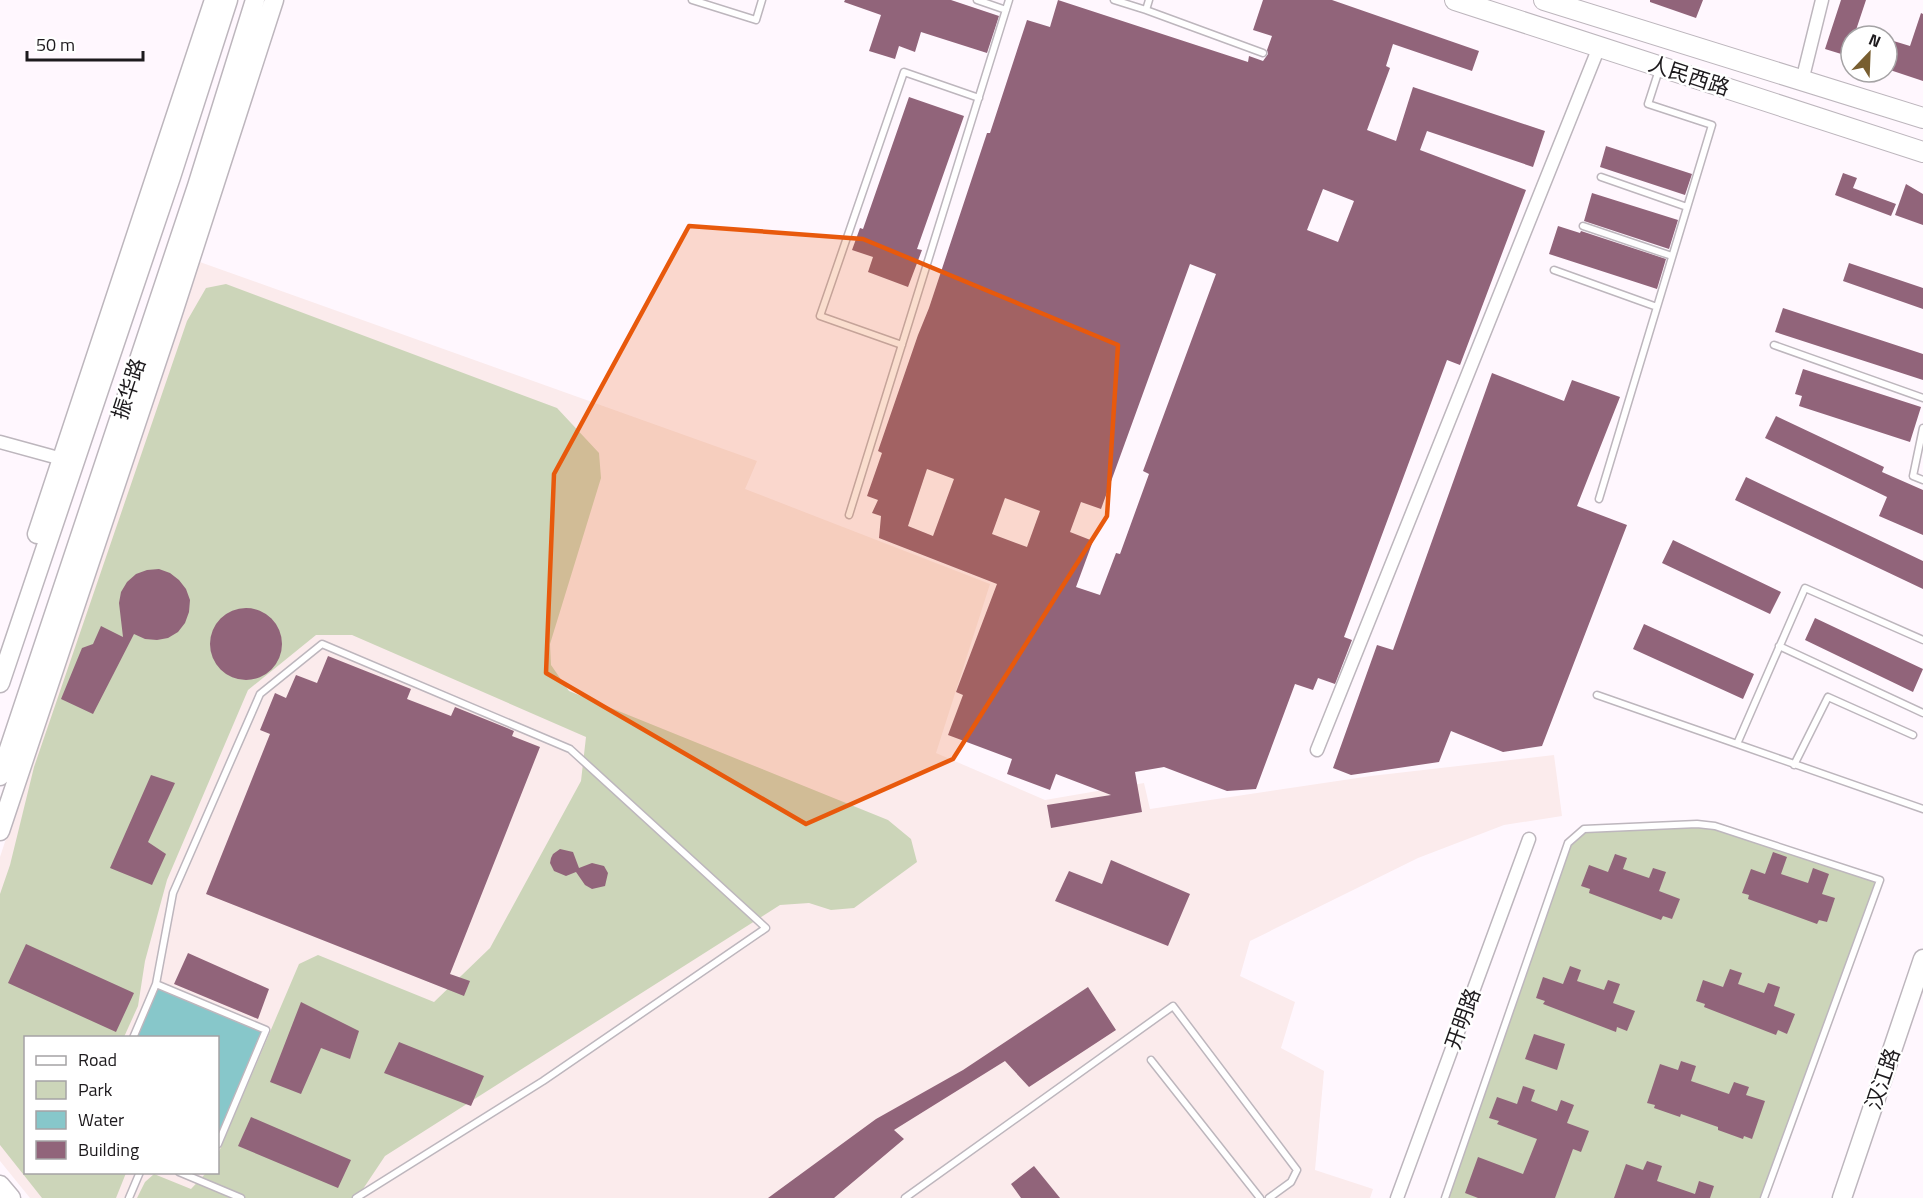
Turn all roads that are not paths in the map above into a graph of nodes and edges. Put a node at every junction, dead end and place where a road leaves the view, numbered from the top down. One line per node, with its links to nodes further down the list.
1 (214, 0): 34 (main road)
2 (228, 0): 41 (main road, 振华路)
3 (255, 0): 48 (main road, 振华路)
4 (274, 0): 50 (main road)
5 (692, 0): 6 (lane)
6 (762, 0)
7 (977, 0): 14 (lane)
8 (1009, 0): 14 (lane)
9 (1114, 0): 15 (lane)
10 (1149, 0): 15 (lane)
11 (1455, 0): 16 (main road, 人民西路)
12 (1822, 0): 19 (street)
13 (1557, 2): 19 (main road, 人民西路)
14 (1006, 10): 20 (lane)
15 (1146, 10): 17 (lane)
16 (1599, 47): 18 (main road, 人民西路); 46 (street)
17 (1263, 53)
18 (1660, 66): 22 (main road, 人民西路); 24 (lane)
19 (1802, 81): 21 (main road, 人民西路)
20 (979, 98): 29 (lane); 29 (lane)
21 (1923, 118)
22 (1923, 152)
23 (1601, 177): 24 (lane)
24 (1687, 207): 26 (lane)
25 (1583, 226): 26 (lane)
26 (1672, 256): 28 (lane)
27 (1554, 270): 28 (lane)
28 (1657, 308): 36 (lane)
29 (902, 345): 37 (lane)
30 (1774, 345): 31 (lane)
31 (1923, 398)
32 (1923, 428): 35 (lane)
33 (0, 442): 34 (street)
34 (62, 459): 39 (main road)
35 (1923, 480)
36 (1599, 499)
37 (849, 515)
38 (1923, 640): 40 (lane)
39 (0, 646)
40 (1779, 646): 43 (lane); 45 (lane)
41 (0, 683)
42 (1597, 695): 45 (lane)
43 (1923, 712)
44 (1913, 735): 47 (lane)
45 (1737, 744): 47 (lane)
46 (1317, 750)
47 (1794, 765): 49 (lane)
48 (0, 776)
49 (1923, 809)
50 (0, 831)
51 (1529, 839): 69 (street, 开明路)
52 (1923, 959): 72 (main road, 汉江路)
53 (156, 984): 54 (lane); 56 (lane); 65 (lane)
54 (134, 1036)
55 (1151, 1060): 67 (lane)
56 (219, 1142)
57 (140, 1174): 63 (lane)
58 (182, 1174): 60 (lane)
59 (194, 1174): 60 (lane)
60 (190, 1177): 64 (lane)
61 (0, 1185): 62 (main road)
62 (11, 1198)
63 (129, 1198)
64 (241, 1198)
65 (356, 1198)
66 (905, 1198): 68 (lane)
67 (1260, 1198)
68 (1269, 1198)
69 (1398, 1198)
70 (1445, 1198): 71 (lane)
71 (1764, 1198)
72 (1842, 1198)

